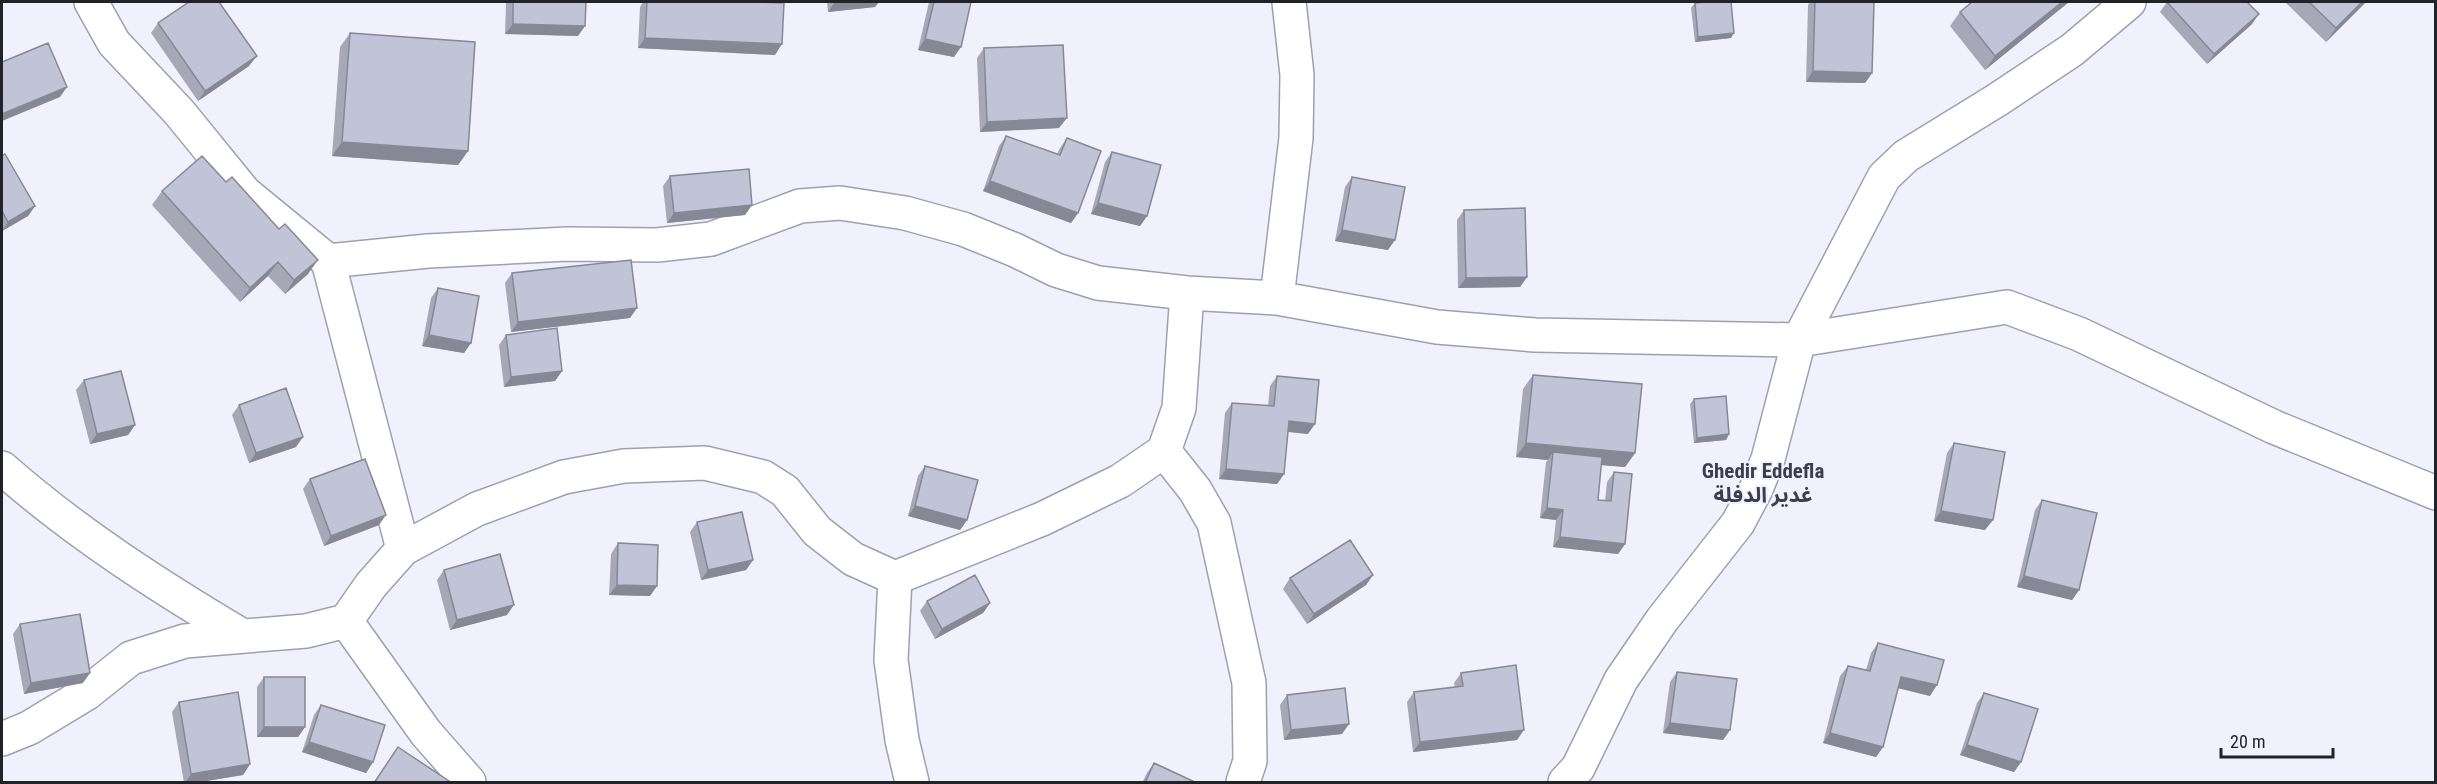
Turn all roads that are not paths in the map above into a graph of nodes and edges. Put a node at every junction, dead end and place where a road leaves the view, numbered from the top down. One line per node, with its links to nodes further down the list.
1 (91, 2): 4 (street)
2 (1289, 2): 6 (street)
3 (2129, 2): 7 (street)
4 (328, 261): 5 (street); 11 (street)
5 (1187, 293): 6 (street); 8 (street)
6 (1277, 298): 7 (street)
7 (1799, 340): 10 (street); 19 (street)
8 (1164, 451): 12 (street); 18 (street)
9 (2, 468): 14 (street)
10 (2436, 493)
11 (403, 549): 12 (street); 13 (street)
12 (895, 578): 17 (street)
13 (346, 621): 14 (street); 16 (street)
14 (241, 635): 15 (street)
15 (2, 739)
16 (469, 783)
17 (912, 783)
18 (1244, 783)
19 (1565, 783)

